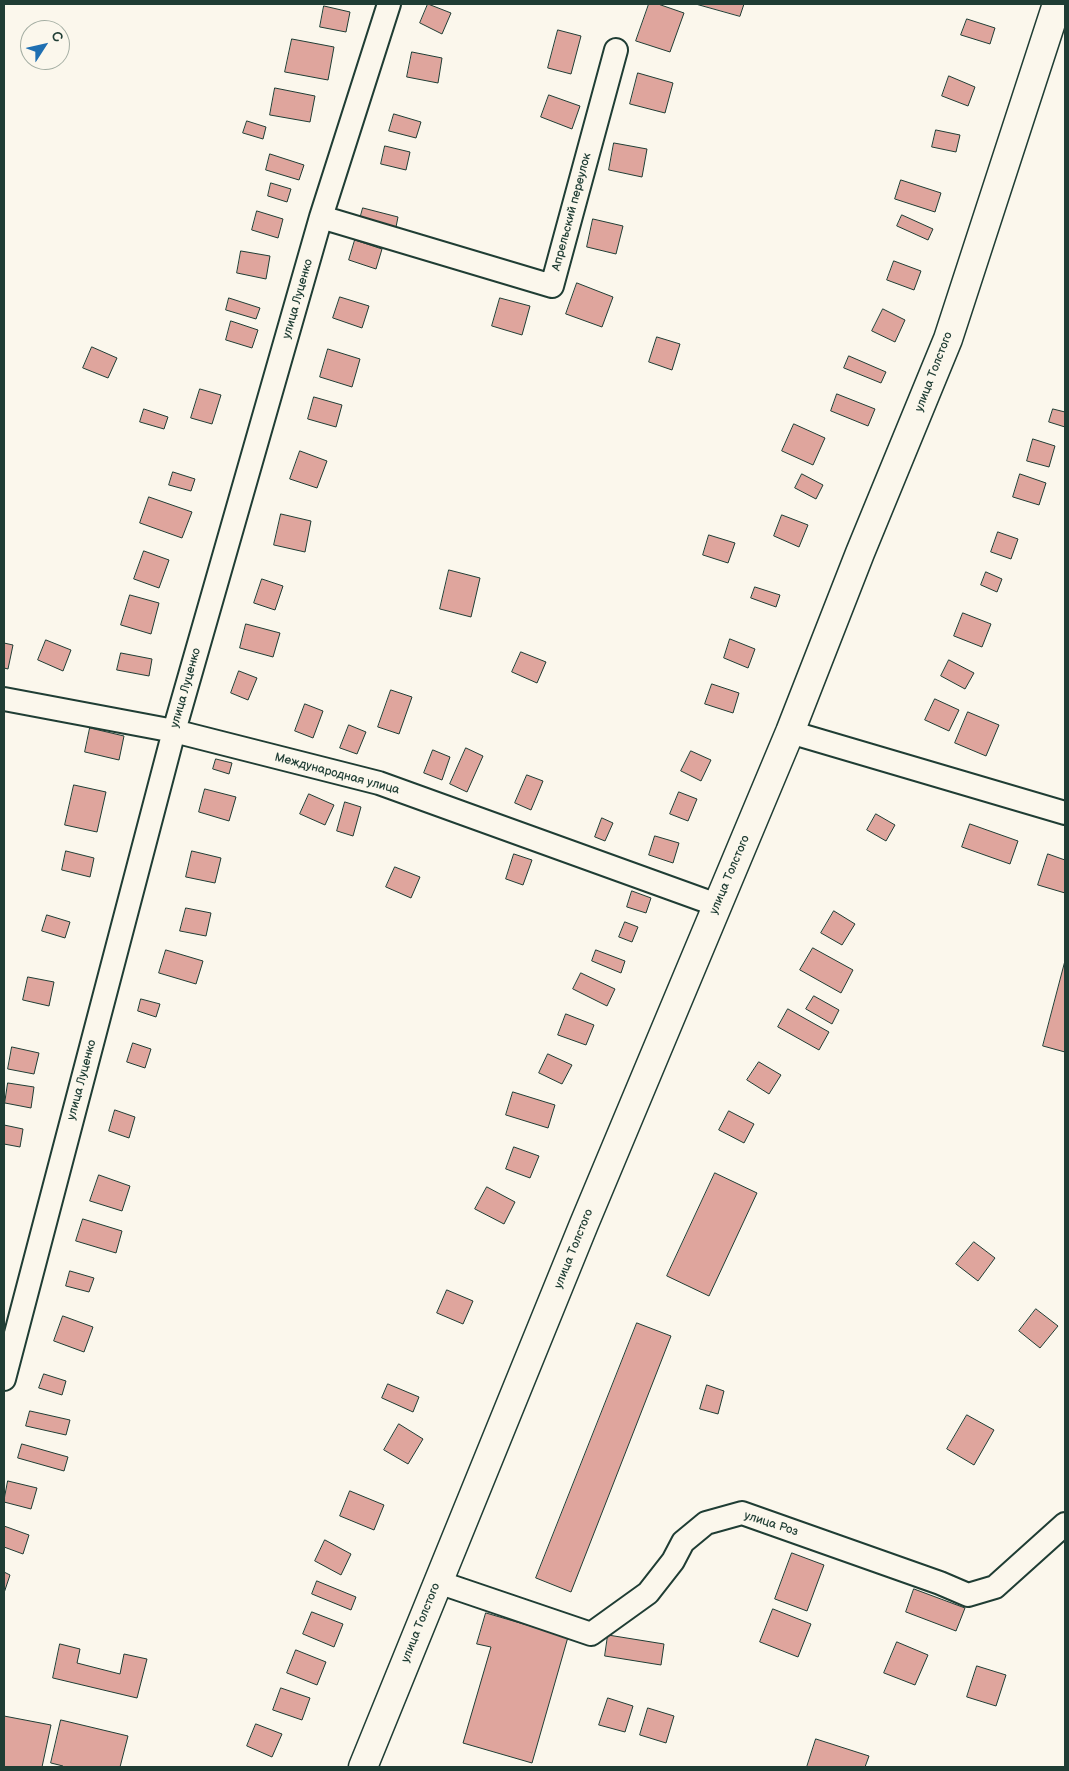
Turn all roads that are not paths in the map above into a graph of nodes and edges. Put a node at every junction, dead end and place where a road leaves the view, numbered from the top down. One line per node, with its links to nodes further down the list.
1 (389, 4): 4 (street, улица Луценко)
2 (1057, 4): 7 (main road, улица Толстого)
3 (616, 50): 4 (street, Апрельский переулок)
4 (321, 217): 6 (street, улица Луценко)
5 (4, 699): 6 (street, Международная улица)
6 (174, 731): 9 (street, Международная улица); 10 (street, улица Луценко)
7 (790, 732): 8 (street); 9 (main road, улица Толстого)
8 (1065, 813)
9 (717, 905): 12 (main road, улица Толстого)
10 (4, 1379)
11 (1065, 1524): 12 (street, улица Роз)
12 (438, 1582): 13 (main road, улица Толстого)
13 (363, 1767)

